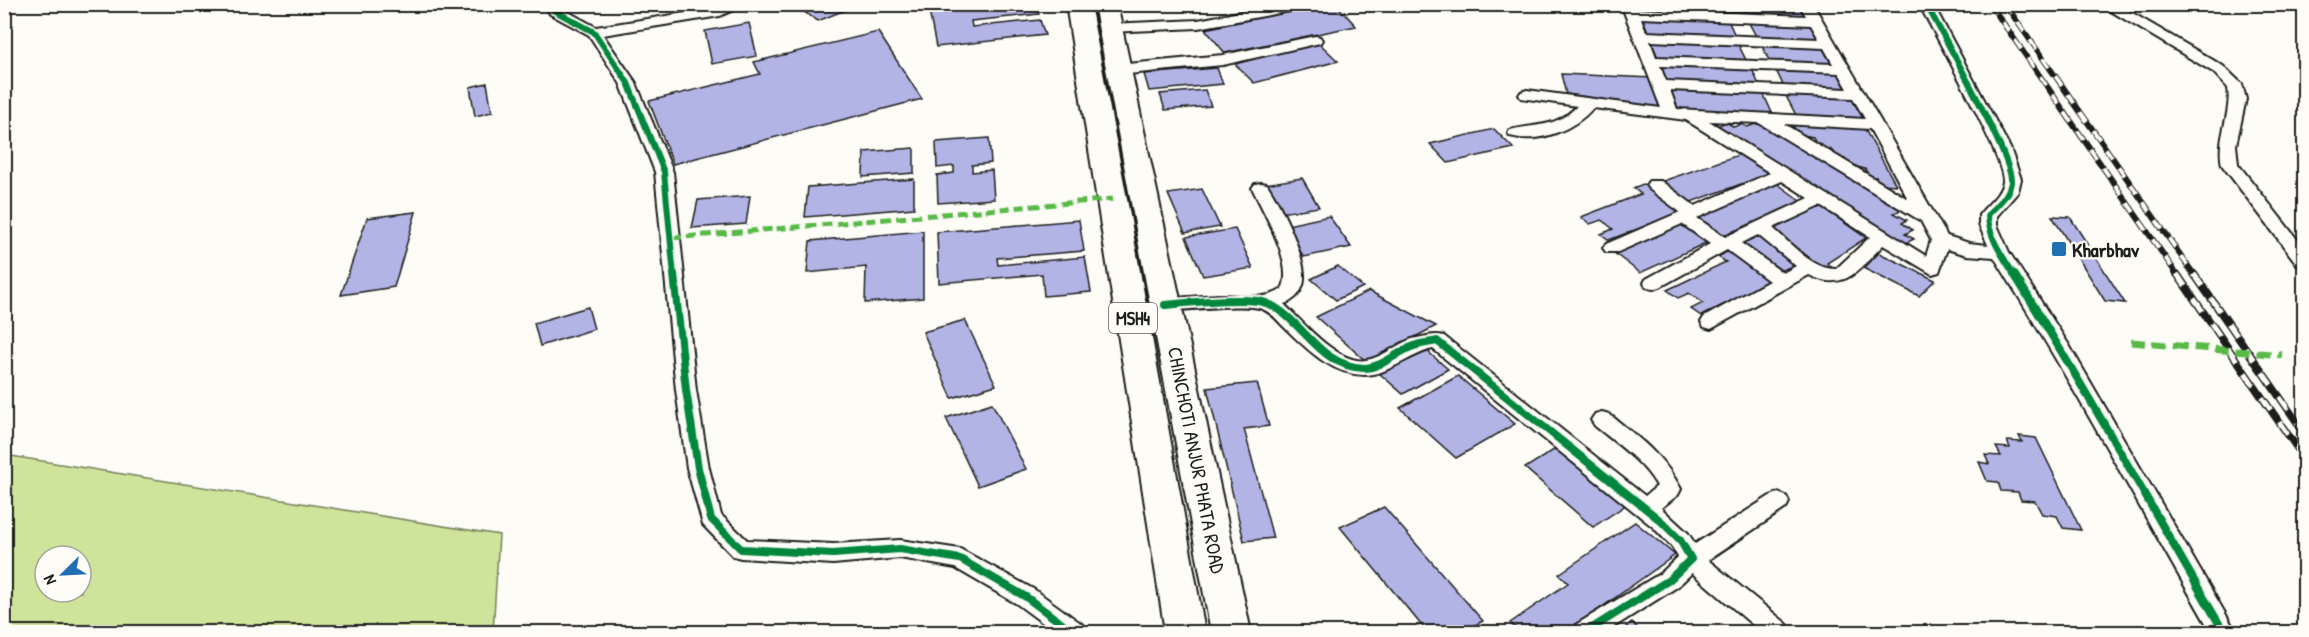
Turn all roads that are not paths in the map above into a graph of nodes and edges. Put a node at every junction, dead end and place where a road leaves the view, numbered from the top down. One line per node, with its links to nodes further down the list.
1 (550, 4): 12 (street)
2 (740, 4): 12 (street)
3 (1078, 4): 56 (main road, CHINCHOTI ANJUR PHATA ROAD / MSH4)
4 (1307, 4): 10 (street)
5 (1806, 4): 11 (street)
6 (1926, 4): 43 (street)
7 (2106, 4): 44 (street)
8 (1630, 9): 9 (street); 13 (street)
9 (1733, 11): 11 (street); 15 (street)
10 (1107, 16): 20 (main road, CHINCHOTI ANJUR PHATA ROAD / MSH4)
11 (1816, 21): 16 (street)
12 (594, 32): 55 (street)
13 (1641, 36): 15 (street); 17 (street)
14 (1315, 40): 20 (street)
15 (1749, 41): 16 (street); 18 (street)
16 (1830, 44): 19 (street)
17 (1650, 61): 18 (street); 21 (street)
18 (1761, 66): 19 (street); 22 (street)
19 (1844, 69): 23 (street)
20 (1117, 70): 49 (main road, CHINCHOTI ANJUR PHATA ROAD / MSH4)
21 (1660, 85): 22 (street); 26 (street)
22 (1773, 90): 23 (street); 29 (street)
23 (1859, 94): 30 (street)
24 (1527, 95): 25 (street)
25 (1588, 104): 26 (street); 31 (street)
26 (1671, 114): 27 (street)
27 (1689, 115): 28 (street); 32 (street)
28 (1764, 119): 29 (street); 37 (street)
29 (1788, 120): 30 (street)
30 (1876, 124): 37 (street)
31 (1516, 133)
32 (1783, 174): 35 (street); 36 (street)
33 (1655, 185): 36 (street)
34 (1261, 188): 48 (street)
35 (1822, 199): 38 (street); 39 (street)
36 (1688, 215): 41 (street); 42 (street)
37 (1930, 219): 40 (street)
38 (1760, 227): 41 (street); 45 (street)
39 (1882, 236): 40 (street); 45 (street)
40 (1940, 240): 43 (street)
41 (1726, 243): 46 (street); 47 (street)
42 (1612, 248)
43 (2000, 252): 60 (street)
44 (2304, 260)
45 (1809, 267): 46 (street)
46 (1782, 282): 50 (street)
47 (1653, 283)
48 (1264, 302): 49 (street); 53 (street)
49 (1166, 305): 57 (main road, CHINCHOTI ANJUR PHATA ROAD / MSH4)
50 (1711, 322)
51 (1602, 420): 53 (street)
52 (1778, 502): 54 (street)
53 (1645, 508): 54 (street)
54 (1690, 559): 58 (street); 59 (street)
55 (1073, 633)
56 (1185, 633)
57 (1231, 633)
58 (1586, 633)
59 (1778, 633)
60 (2224, 633)

